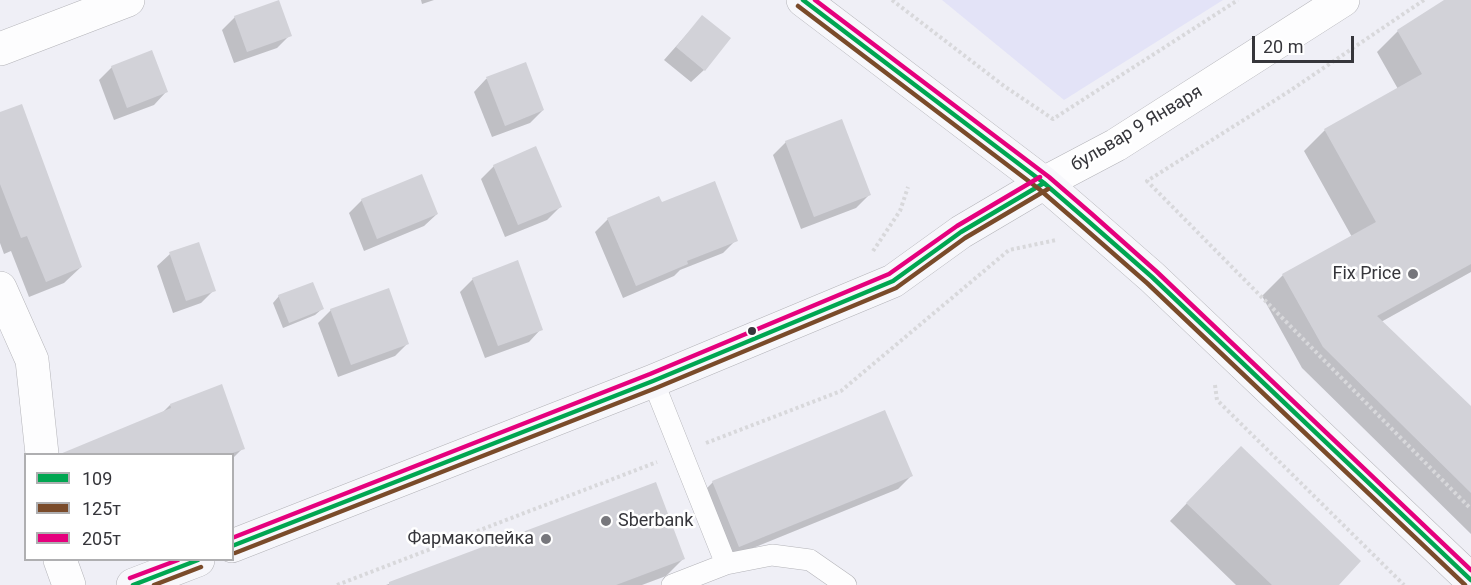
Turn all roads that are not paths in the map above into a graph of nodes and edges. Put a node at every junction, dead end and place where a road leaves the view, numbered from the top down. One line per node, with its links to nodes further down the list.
1 (128, 0): 4 (street)
2 (803, 0): 5 (main road)
3 (1343, 0): 5 (street, бульвар 9 Января)
4 (0, 50)
5 (1044, 183): 7 (main road, бульвар 9 Января); 13 (main road)
6 (0, 288): 8 (street)
7 (653, 381): 9 (main road, бульвар 9 Января); 12 (lane)
8 (42, 453)
9 (234, 545)
10 (60, 561): 14 (street)
11 (195, 561): 15 (main road)
12 (726, 564): 16 (lane); 17 (lane)
13 (1471, 580)
14 (69, 585)
15 (133, 585)
16 (672, 585)
17 (846, 585)

